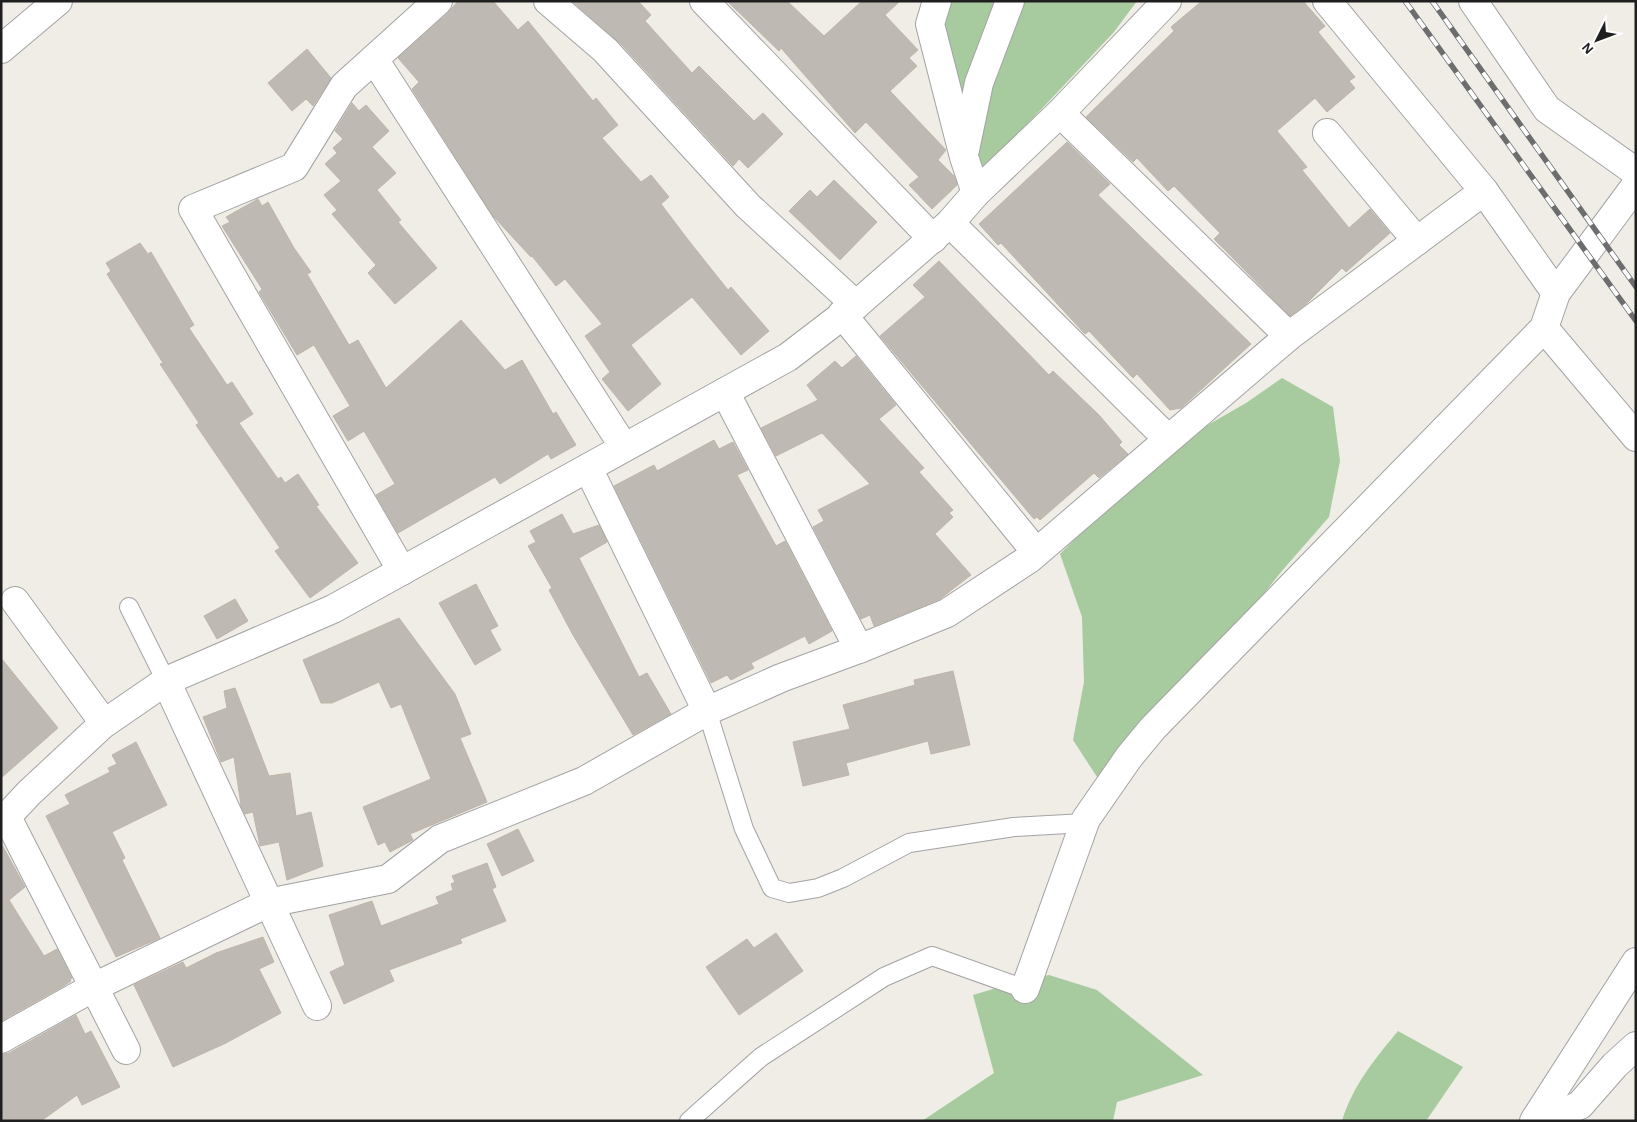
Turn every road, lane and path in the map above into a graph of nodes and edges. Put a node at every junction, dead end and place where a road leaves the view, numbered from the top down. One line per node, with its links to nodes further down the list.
1 (58, 1): 10 (street)
2 (438, 1): 11 (street)
3 (548, 1): 22 (street)
4 (704, 1): 19 (street)
5 (937, 1): 14 (street)
6 (1010, 1): 14 (street)
7 (1167, 1): 12 (street)
8 (1327, 1): 17 (street)
9 (1473, 1): 15 (street)
10 (1, 49)
11 (374, 59): 28 (street); 31 (street)
12 (1060, 113): 18 (street); 24 (street)
13 (1327, 133): 20 (street)
14 (964, 157): 18 (street)
15 (1636, 172)
16 (1636, 185): 21 (street)
17 (1484, 191): 20 (street); 21 (street)
18 (976, 192): 19 (street)
19 (941, 231): 22 (street); 27 (street)
20 (1417, 241): 24 (street)
21 (1556, 293): 23 (street)
22 (849, 310): 25 (street); 30 (street)
23 (1544, 328): 26 (street); 39 (street)
24 (1289, 336): 27 (street)
25 (725, 392): 28 (street); 34 (street)
26 (1636, 437)
27 (1168, 439): 30 (street)
28 (624, 447): 29 (street)
29 (588, 468): 31 (street); 36 (street)
30 (1036, 552): 34 (street)
31 (402, 571): 35 (street)
32 (14, 601): 37 (street)
33 (130, 608): 35 (lane)
34 (859, 649): 36 (street)
35 (166, 680): 37 (street); 40 (street)
36 (706, 711): 39 (lane); 40 (street)
37 (104, 723): 38 (street)
38 (4, 820): 42 (street)
39 (1085, 824): 43 (street)
40 (268, 903): 42 (street); 44 (street)
41 (1636, 962): 48 (street)
42 (94, 987): 45 (street); 47 (street)
43 (1025, 989): 49 (lane)
44 (316, 1006)
45 (1, 1039)
46 (1636, 1046): 48 (street)
47 (126, 1050)
48 (1535, 1119)
49 (689, 1121)

